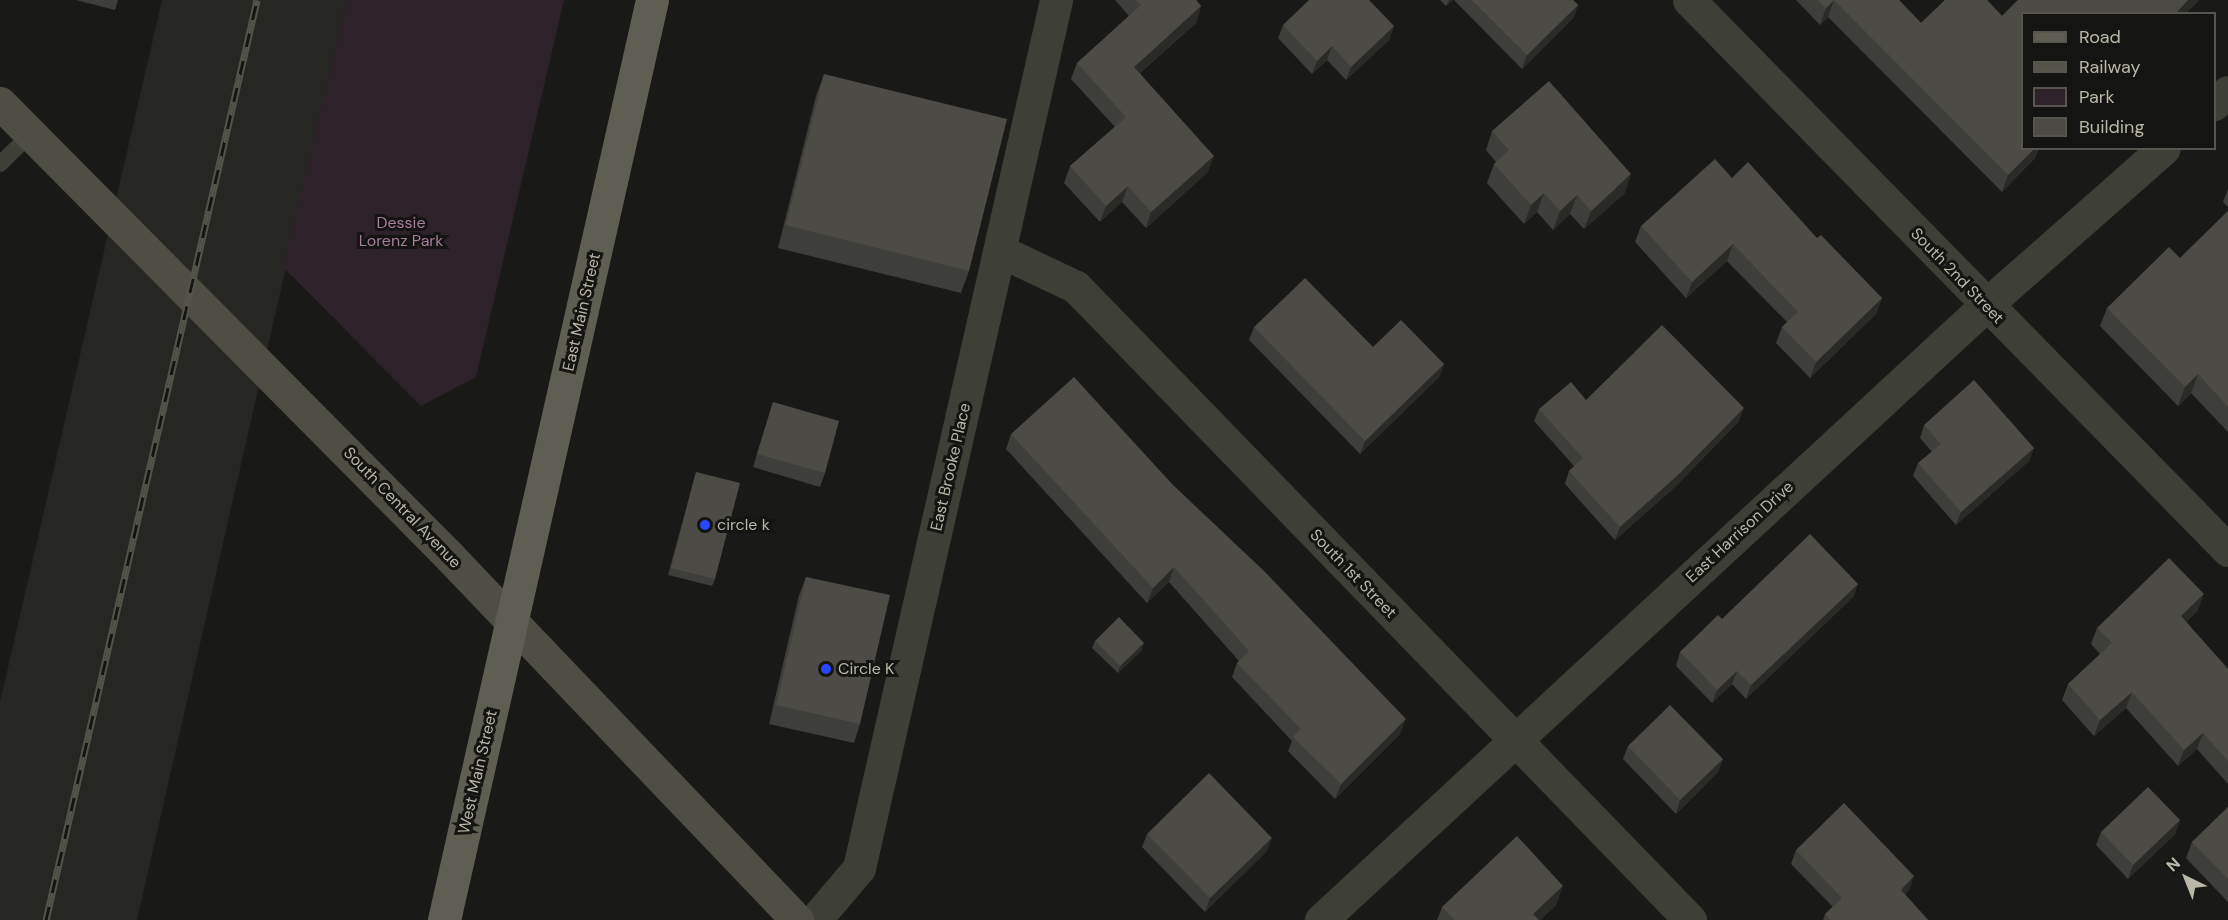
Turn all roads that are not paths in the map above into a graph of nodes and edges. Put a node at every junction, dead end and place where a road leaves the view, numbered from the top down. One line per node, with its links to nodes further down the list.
1 (652, 0): 11 (main road, East Main Street)
2 (1056, 0): 8 (street, East Brooke Place)
3 (1689, 0): 9 (street, South 2nd Street)
4 (0, 103): 5 (street, South Central Avenue)
5 (31, 134): 7 (lane); 11 (street, South Central Avenue)
6 (2162, 150): 9 (street, East Harrison Drive)
7 (0, 164)
8 (1000, 251): 12 (street, South 1st Street); 15 (street, East Brooke Place)
9 (1986, 305): 10 (street, South 2nd Street); 12 (street, East Harrison Drive)
10 (2228, 550)
11 (510, 623): 13 (main road, West Main Street); 14 (street, South Central Avenue)
12 (1515, 741): 16 (street, East Harrison Drive); 17 (street, South 1st Street)
13 (444, 920)
14 (797, 920)
15 (816, 920)
16 (1320, 920)
17 (1690, 920)

